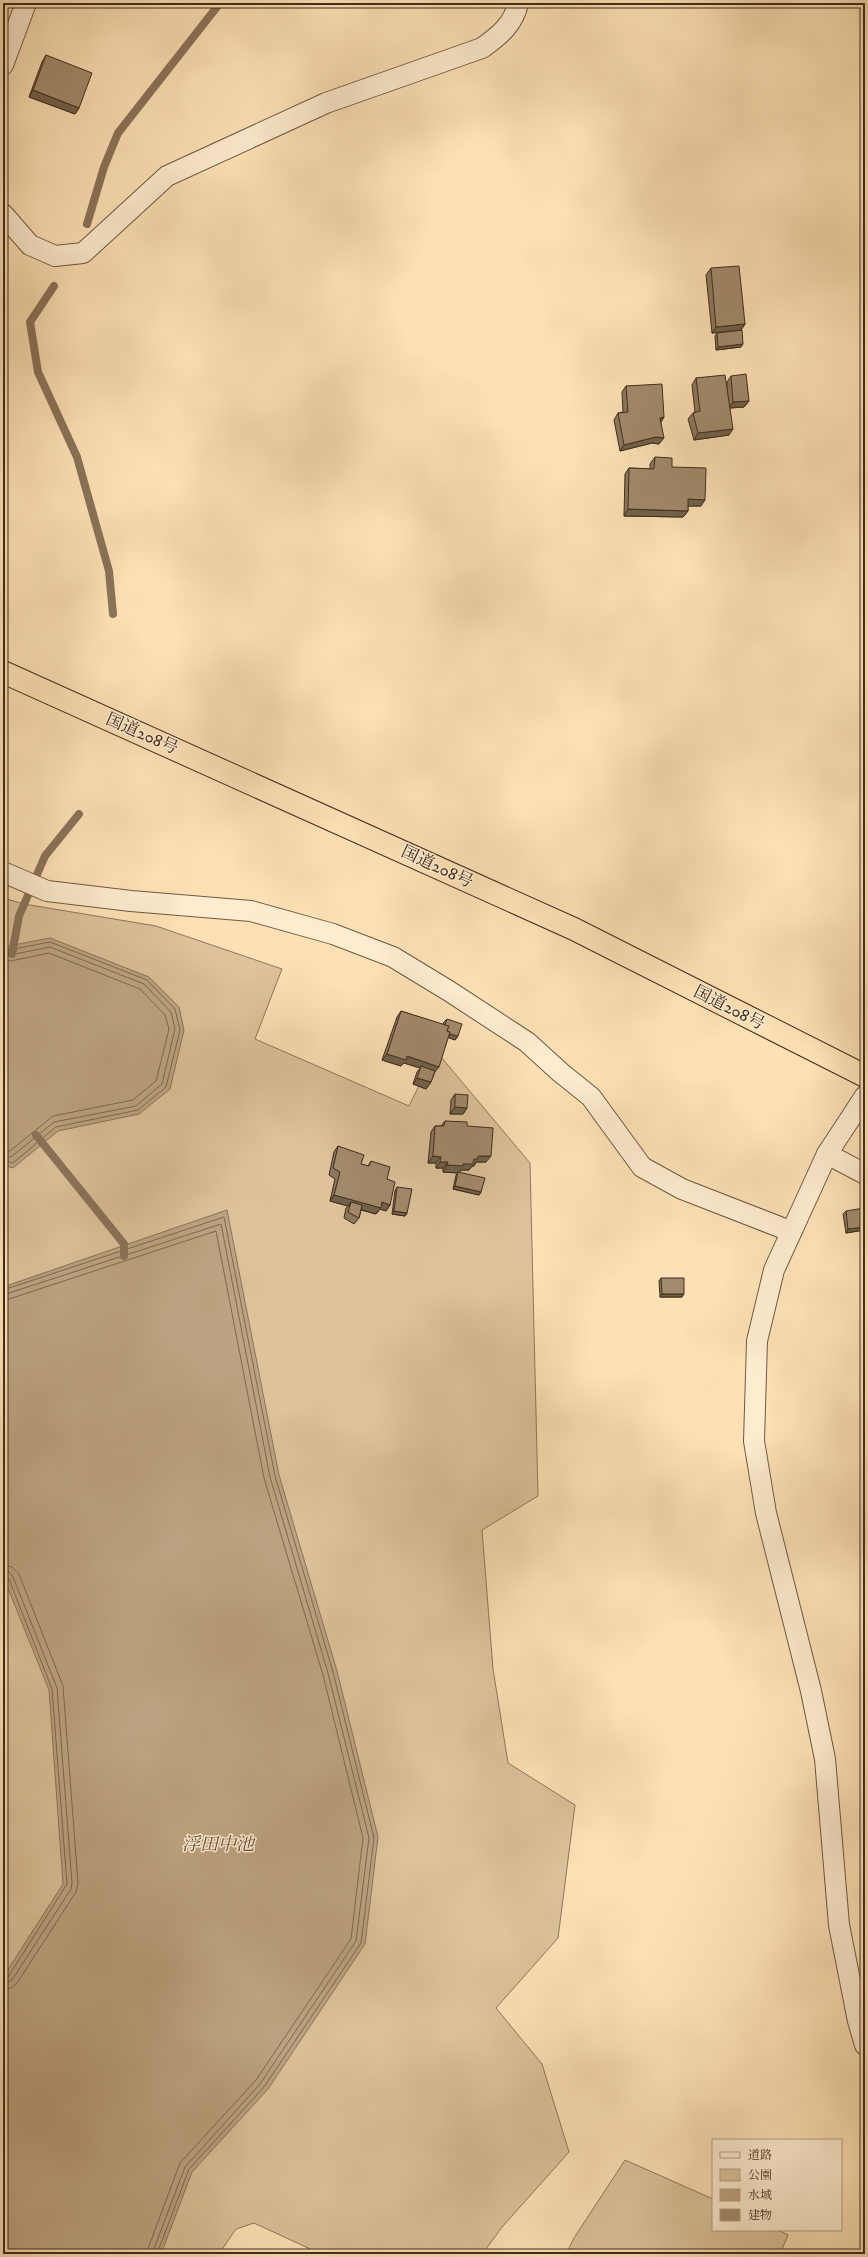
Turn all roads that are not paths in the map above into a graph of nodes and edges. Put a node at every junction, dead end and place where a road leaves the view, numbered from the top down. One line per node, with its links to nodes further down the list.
1 (26, 3): 3 (street)
2 (518, 3): 4 (street)
3 (3, 65)
4 (3, 214)
5 (3, 672): 7 (highway, 国道208号)
6 (10, 875): 11 (street)
7 (865, 1076)
8 (865, 1096): 9 (street)
9 (827, 1154): 10 (street); 11 (street)
10 (865, 1174)
11 (790, 1231): 12 (street)
12 (865, 2046)

